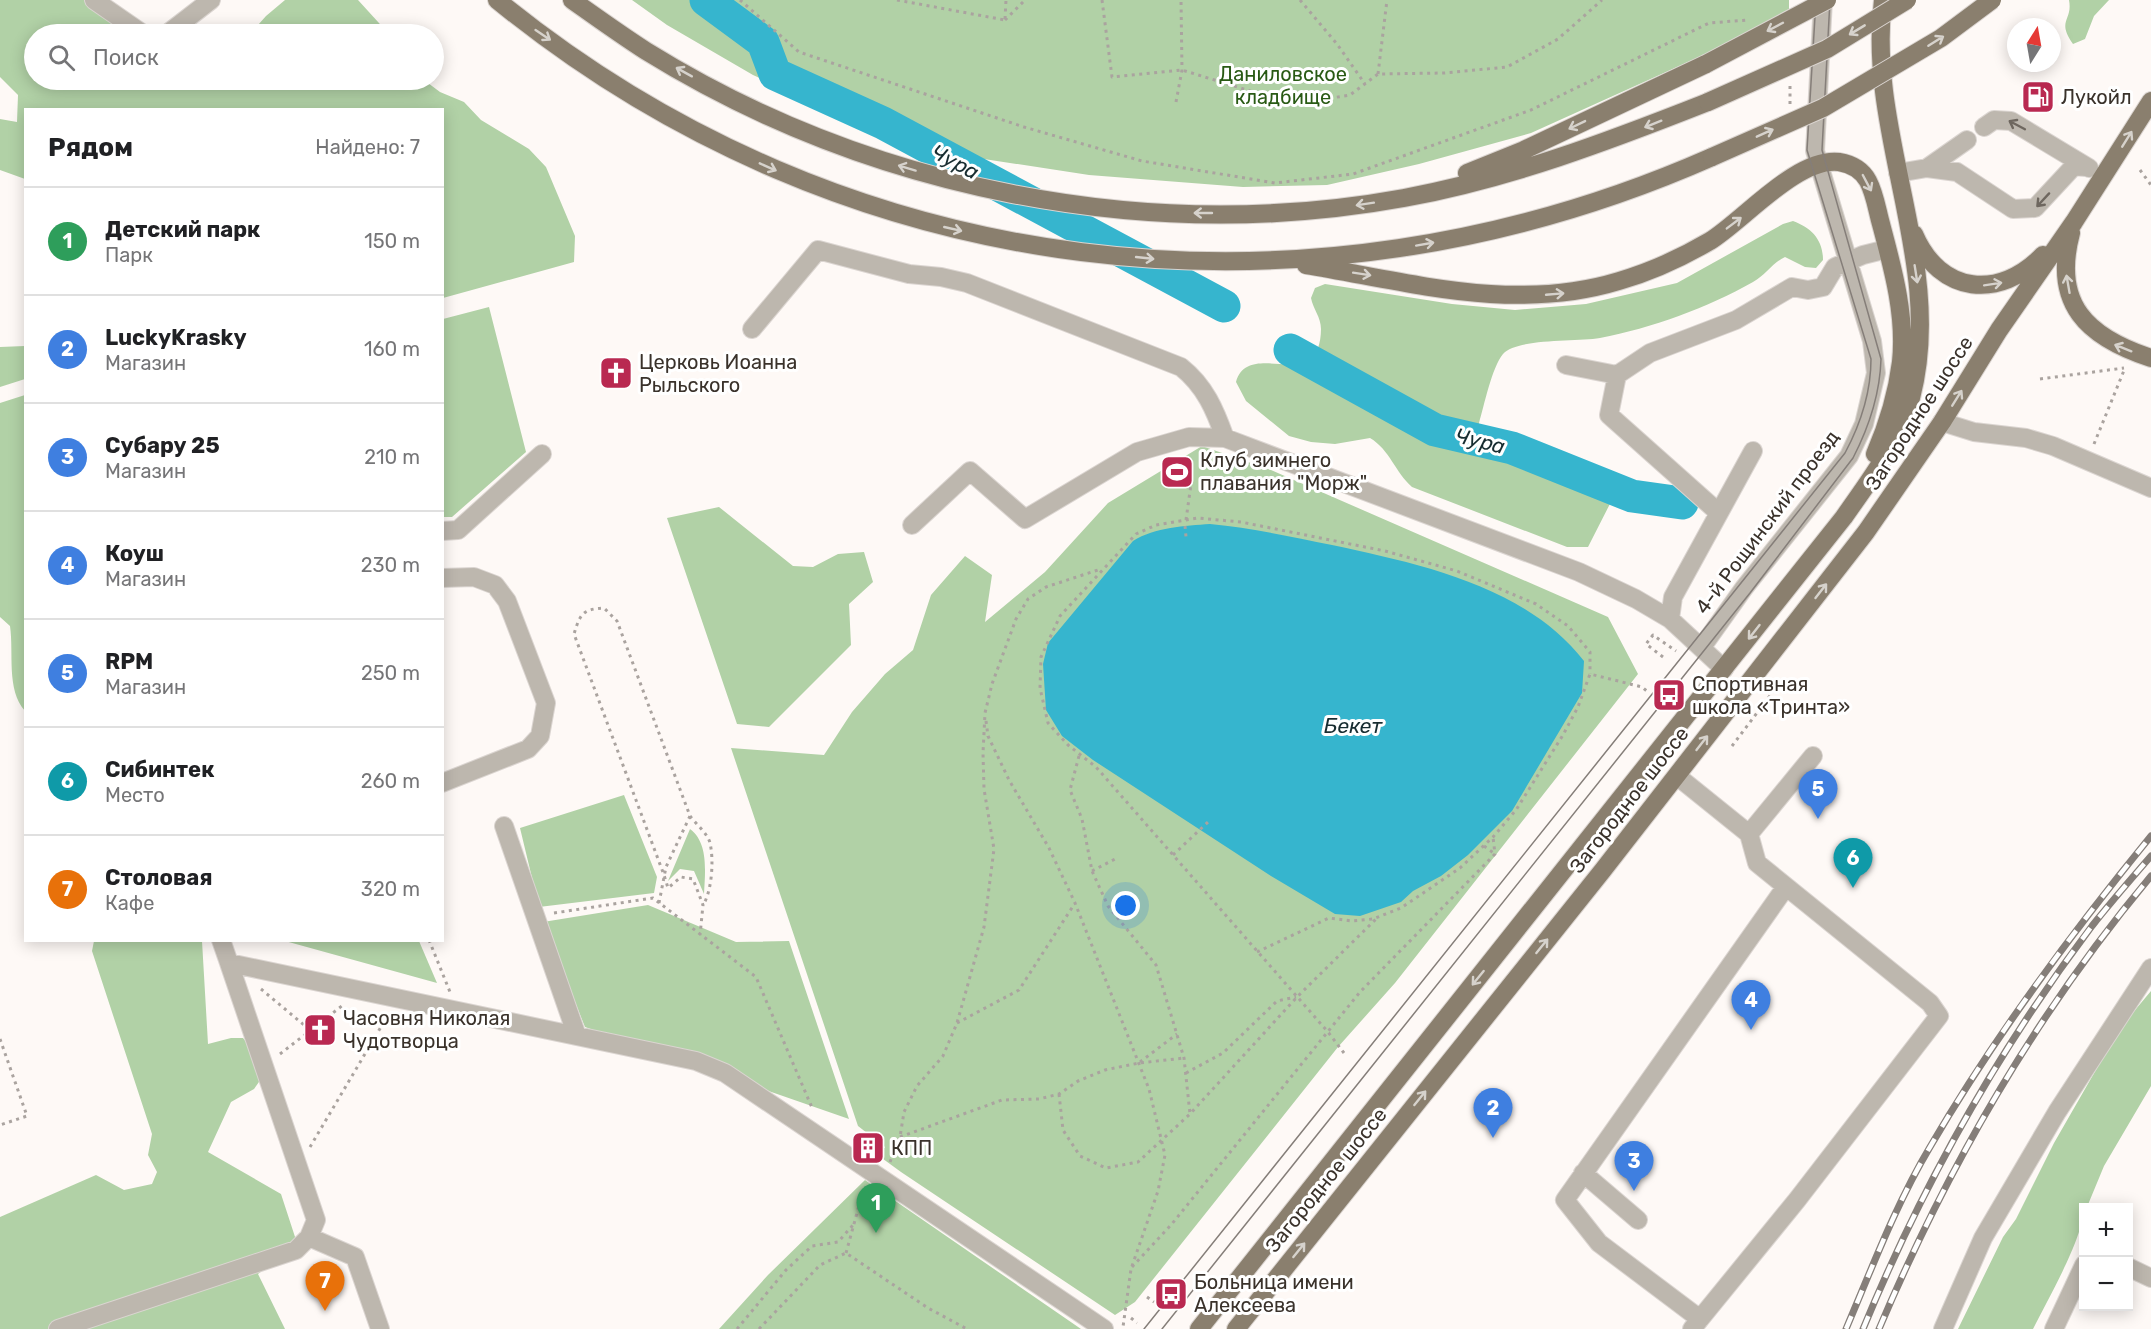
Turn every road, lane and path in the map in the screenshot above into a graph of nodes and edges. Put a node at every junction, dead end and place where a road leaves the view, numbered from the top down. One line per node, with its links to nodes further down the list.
1 (94, 0): 20 (street)
2 (211, 0): 21 (street)
3 (497, 0): 40 (main road, one-way to 40)
4 (572, 0): 36 (main road, one-way to 4)
5 (740, 0): 19 (path)
6 (897, 0): 18 (path)
7 (1006, 0): 18 (path)
8 (1025, 0): 18 (path)
9 (1102, 0): 22 (path)
10 (1181, 0): 22 (path)
11 (1300, 0): 24 (path)
12 (1387, 0): 23 (path)
13 (1602, 0): 23 (path)
14 (1825, 0): 29 (street, 4-й Рощинский проезд); 36 (main road, one-way to 36, bridge)
15 (1883, 0): 33 (main road)
16 (1907, 0): 36 (main road, one-way to 36, bridge)
17 (1992, 0): 40 (main road, one-way to 17, bridge)
18 (1005, 20)
19 (1750, 20)
20 (129, 24)
21 (180, 24)
22 (1182, 70): 24 (path); 26 (path)
23 (1377, 74): 24 (path)
24 (1365, 84)
25 (2151, 101): 34 (main road, one-way to 25)
26 (1176, 102)
27 (1984, 127): 30 (street, one-way to 27)
28 (1966, 140): 31 (street)
29 (1818, 165): 39 (main road, one-way to 39); 40 (main road, one-way to 29); 41 (street, 4-й Рощинский проезд)
30 (2086, 167): 31 (street, one-way to 31); 34 (street)
31 (1927, 168): 33 (street)
32 (2140, 170): 35 (path)
33 (1898, 173): 37 (main road)
34 (2103, 177): 38 (main road)
35 (2151, 185)
36 (1406, 198)
37 (1907, 216): 38 (main road, one-way to 38); 54 (main road, Загородное шоссе, one-way to 54)
38 (2074, 222): 43 (main road, one-way to 38); 47 (main road, Загородное шоссе, one-way to 38)
39 (1887, 249): 41 (street); 54 (main road)
40 (1275, 262)
41 (1848, 262): 45 (street); 64 (street, 4-й Рощинский проезд)
42 (752, 329): 48 (street)
43 (2151, 358)
44 (1566, 365): 45 (street)
45 (1617, 375): 55 (street)
46 (2040, 379): 51 (path)
47 (1942, 423): 51 (street); 75 (main road, Загородное шоссе, one-way to 47)
48 (1225, 438): 57 (street); 63 (street)
49 (1753, 452): 55 (street)
50 (542, 454): 59 (street)
51 (2087, 461): 53 (street)
52 (1192, 477): 56 (path)
53 (2151, 488)
54 (1854, 503): 67 (main road, Загородное шоссе, one-way to 67)
55 (1719, 513): 63 (street)
56 (1186, 520): 61 (path); 68 (path)
57 (912, 525)
58 (1185, 526): 60 (path)
59 (444, 531)
60 (1186, 537)
61 (1102, 568): 71 (path); 73 (path)
62 (444, 578): 76 (street)
63 (1670, 619): 64 (street)
64 (1702, 647): 67 (street)
65 (1676, 651): 66 (path)
66 (1663, 657)
67 (1724, 669): 145 (main road, Загородное шоссе, one-way to 145)
68 (1590, 674): 70 (path); 81 (path)
69 (1787, 690): 72 (path)
70 (1648, 692)
71 (985, 713): 90 (path); 105 (path)
72 (1732, 746)
73 (1079, 756): 84 (path); 86 (path)
74 (1813, 756): 80 (street)
75 (1677, 776): 80 (street); 146 (main road, Загородное шоссе, one-way to 75)
76 (444, 782)
77 (690, 816): 87 (path); 87 (path); 91 (path)
78 (1209, 822): 84 (path)
79 (504, 826): 92 (street)
80 (1749, 834): 88 (street)
81 (1493, 837): 82 (path); 83 (path)
82 (1484, 846): 83 (path); 93 (path)
83 (1495, 854): 107 (path)
84 (1173, 855): 97 (path)
85 (1117, 858): 86 (path)
86 (1092, 872): 108 (path)
87 (664, 875): 89 (path); 91 (path)
88 (1785, 888): 124 (street); 137 (street)
89 (659, 903): 92 (path); 94 (path)
90 (1075, 903): 105 (path); 113 (path)
91 (703, 905): 94 (path)
92 (536, 916): 109 (street)
93 (1377, 918): 97 (path); 102 (path)
94 (700, 935): 120 (path)
95 (222, 942): 98 (street)
96 (430, 942): 104 (path)
97 (1257, 952): 102 (path)
98 (229, 963): 101 (street); 114 (street)
99 (2151, 968): 147 (street)
100 (256, 985): 106 (path)
101 (361, 991): 103 (street); 106 (path)
102 (1297, 997): 107 (path); 115 (path); 117 (path)
103 (398, 998): 104 (street); 122 (path)
104 (458, 1010): 109 (street)
105 (957, 1023): 119 (path)
106 (310, 1030): 114 (path)
107 (1328, 1032): 111 (path); 129 (path)
108 (1177, 1034): 112 (path); 113 (path)
109 (577, 1036): 120 (street)
110 (0, 1039): 118 (path)
111 (1344, 1053)
112 (1184, 1058): 113 (path); 115 (path)
113 (1139, 1063): 116 (path); 121 (path)
114 (265, 1066): 122 (street)
115 (1186, 1073): 117 (path)
116 (1059, 1094): 119 (path); 121 (path)
117 (1190, 1114): 121 (path)
118 (0, 1125)
119 (900, 1137): 123 (path)
120 (825, 1139): 123 (street)
121 (1162, 1142): 129 (path)
122 (299, 1167): 127 (street)
123 (884, 1172): 126 (path); 144 (street)
124 (1583, 1173): 125 (street); 137 (street)
125 (1638, 1220)
126 (854, 1223): 128 (path); 141 (path)
127 (309, 1237): 139 (street); 140 (street)
128 (846, 1253): 142 (path); 143 (path)
129 (1131, 1269): 138 (path)
130 (2133, 1269): 132 (street)
131 (2079, 1276): 148 (street)
132 (2151, 1278)
133 (1147, 1297): 134 (path)
134 (1154, 1302)
135 (1131, 1318): 136 (path)
136 (1137, 1323)
137 (1696, 1324)
138 (1123, 1327)
139 (58, 1329)
140 (380, 1329)
141 (737, 1329)
142 (759, 1329)
143 (967, 1329)
144 (1104, 1329)
145 (1199, 1329)
146 (1236, 1329)
147 (1943, 1329)
148 (2054, 1329)

